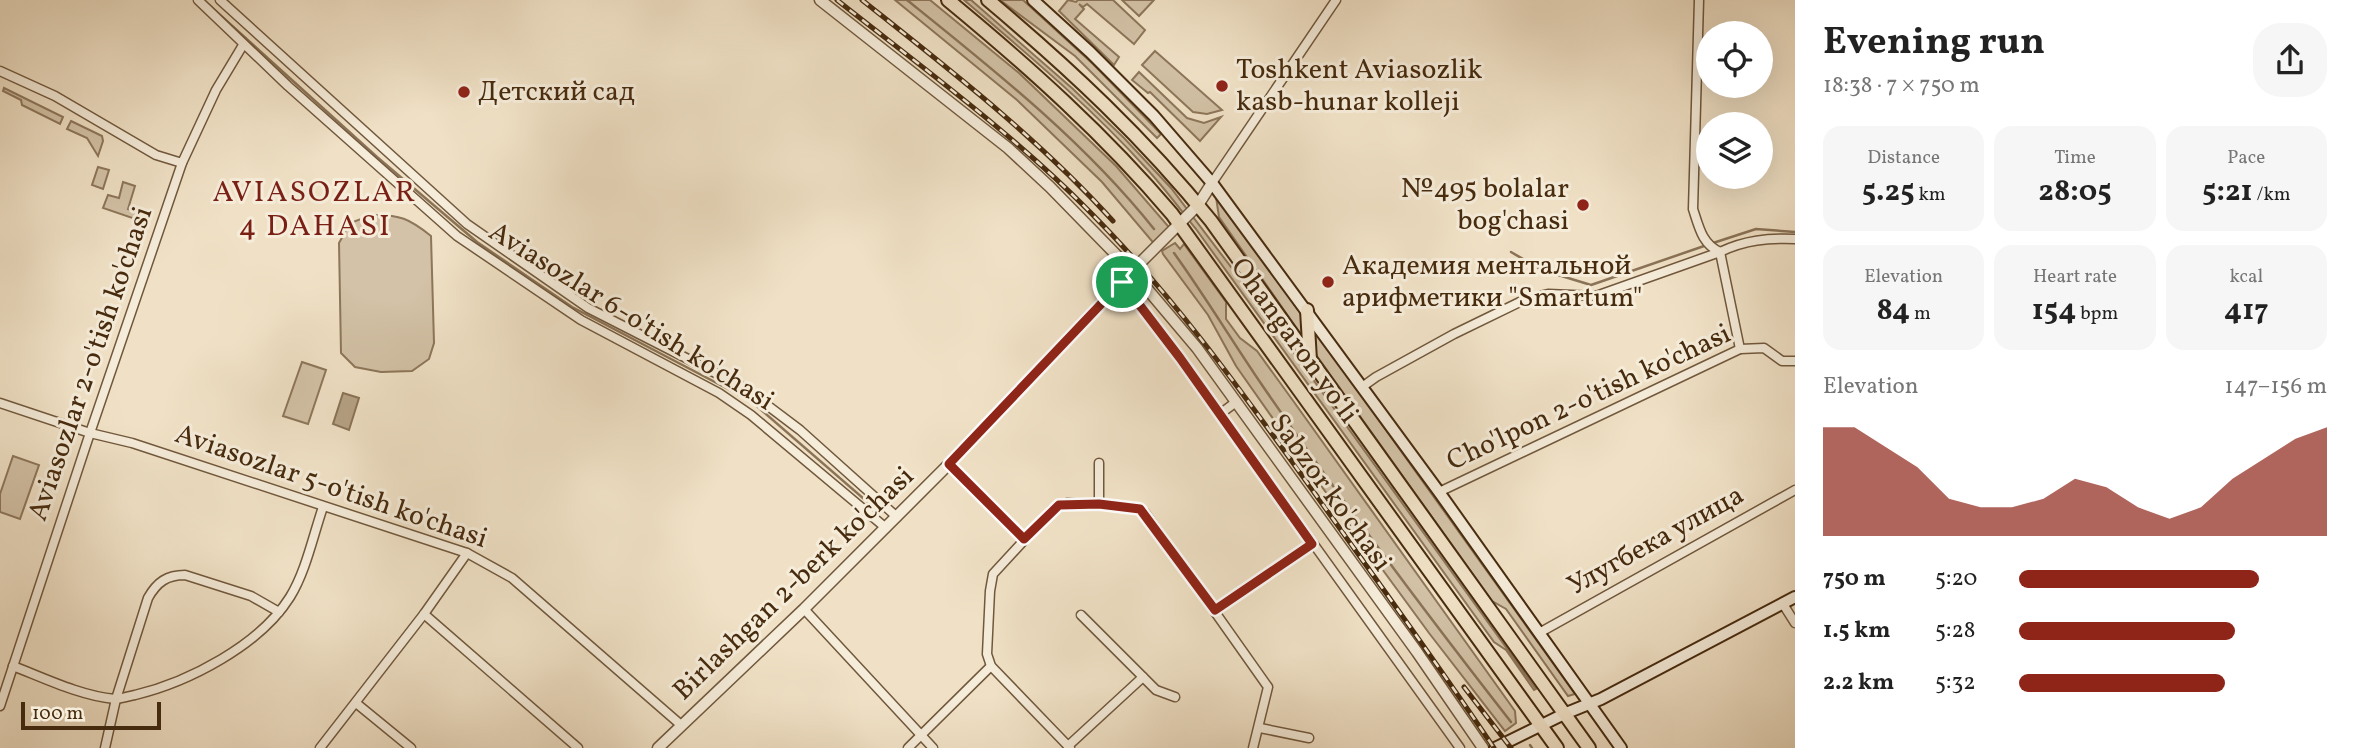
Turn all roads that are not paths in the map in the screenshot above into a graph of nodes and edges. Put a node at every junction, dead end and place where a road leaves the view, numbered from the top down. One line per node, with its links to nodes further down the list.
1 (198, 0): 10 (street, Aviasozlar 6-o'tish ko'chasi)
2 (220, 0): 9 (street, Aviasozlar 6-o'tish ko'chasi)
3 (820, 0): 21 (street, Sabzor ko'chasi)
4 (948, 0): 17 (highway, Ohangaron yoʻli)
5 (988, 0): 16 (highway, Ohangaron yoʻli)
6 (1033, 0): 15 (main road, Ohangaron yoʻli)
7 (1336, 0): 15 (street, Birlashgan 2-berk ko'chasi)
8 (1699, 0): 20 (street)
9 (242, 23): 10 (street); 13 (street, Aviasozlar 6-o'tish ko'chasi)
10 (232, 33): 11 (street, Aviasozlar 6-o'tish ko'chasi)
11 (243, 45): 13 (street, Aviasozlar 6-o'tish ko'chasi); 14 (street, Aviasozlar 2-o'tish ko'chasi)
12 (0, 71): 14 (street)
13 (305, 91): 19 (street, Aviasozlar 6-o'tish ko'chasi); 19 (street, Aviasozlar 6-o'tish ko'chasi)
14 (182, 163): 32 (street, Aviasozlar 2-o'tish ko'chasi)
15 (1212, 183): 16 (street, Birlashgan 2-berk ko'chasi); 23 (main road, Ohangaron yoʻli)
16 (1198, 205): 17 (street, Birlashgan 2-berk ko'chasi); 25 (highway, Ohangaron yoʻli)
17 (1180, 223): 21 (street, Birlashgan 2-berk ko'chasi); 63 (highway, Ohangaron yoʻli)
18 (1795, 239): 20 (street)
19 (484, 246): 30 (street, Aviasozlar 6-o'tish ko'chasi); 30 (street, Aviasozlar 6-o'tish ko'chasi)
20 (1716, 250): 24 (street); 27 (street)
21 (1132, 271): 22 (street, Birlashgan 2-berk ko'chasi); 28 (street, Sabzor ko'chasi)
22 (1122, 282): 31 (street); 34 (street, Birlashgan 2-berk ko'chasi)
23 (1307, 310): 25 (highway); 27 (main road, Ohangaron yoʻli)
24 (1740, 349): 26 (street, Cho'lpon 2-o'tish ko'chasi); 36 (street, Cho'lpon 2-o'tish ko'chasi)
25 (1310, 360): 61 (highway, Ohangaron yoʻli)
26 (1795, 361)
27 (1362, 387): 36 (main road, Ohangaron yoʻli)
28 (1236, 402): 31 (street); 77 (street, Sabzor ko'chasi)
29 (0, 403): 32 (street, Aviasozlar 5-o'tish ko'chasi)
30 (757, 407): 39 (street, Aviasozlar 6-o'tish ko'chasi); 40 (street, Aviasozlar 6-o'tish ko'chasi)
31 (1220, 414): 42 (street)
32 (90, 433): 38 (street, Aviasozlar 5-o'tish ko'chasi); 53 (street, Aviasozlar 2-o'tish ko'chasi)
33 (1099, 463): 37 (street)
34 (949, 464): 39 (street, Birlashgan 2-berk ko'chasi); 41 (street)
35 (1795, 490): 52 (street, Улугбека улица)
36 (1439, 492): 52 (main road, Ohangaron yoʻli)
37 (1099, 504): 41 (street); 47 (street)
38 (323, 507): 43 (street, Aviasozlar 5-o'tish ko'chasi); 48 (street)
39 (897, 517): 40 (street, Birlashgan 2-berk ko'chasi)
40 (887, 528): 46 (street, Birlashgan 2-berk ko'chasi)
41 (1024, 539): 54 (street)
42 (1312, 544): 47 (street); 76 (street)
43 (467, 553): 49 (street); 62 (street, Aviasozlar 5-o'tish ko'chasi)
44 (1795, 597): 45 (main road)
45 (1783, 604): 51 (street); 59 (main road)
46 (804, 609): 62 (street, Birlashgan 2-berk ko'chasi); 65 (street)
47 (1215, 610): 64 (street)
48 (279, 612): 57 (street); 57 (street)
49 (424, 614): 58 (street); 71 (street)
50 (1081, 615): 55 (street)
51 (1795, 623)
52 (1539, 633): 59 (main road, Ohangaron yoʻli)
53 (13, 666): 57 (street); 60 (street, Aviasozlar 2-o'tish ko'chasi)
54 (991, 666): 65 (street); 67 (street)
55 (1143, 677): 56 (street); 67 (street)
56 (1175, 697)
57 (116, 699): 68 (street)
58 (356, 703): 69 (street); 70 (street)
59 (1590, 705): 61 (main road); 81 (main road, Ohangaron yoʻli)
60 (0, 706)
61 (1564, 714): 63 (main road); 80 (highway, Ohangaron yoʻli)
62 (681, 725): 72 (street, Birlashgan 2-berk ko'chasi)
63 (1540, 726): 78 (main road); 79 (highway, Ohangaron yoʻli)
64 (1259, 728): 66 (street); 75 (street)
65 (921, 735): 73 (street); 74 (street)
66 (1309, 737)
67 (1069, 747)
68 (105, 748)
69 (320, 748)
70 (411, 748)
71 (578, 748)
72 (658, 748)
73 (908, 748)
74 (933, 748)
75 (1253, 748)
76 (1460, 748)
77 (1483, 748)
78 (1496, 748)
79 (1557, 748)
80 (1589, 748)
81 (1621, 748)

